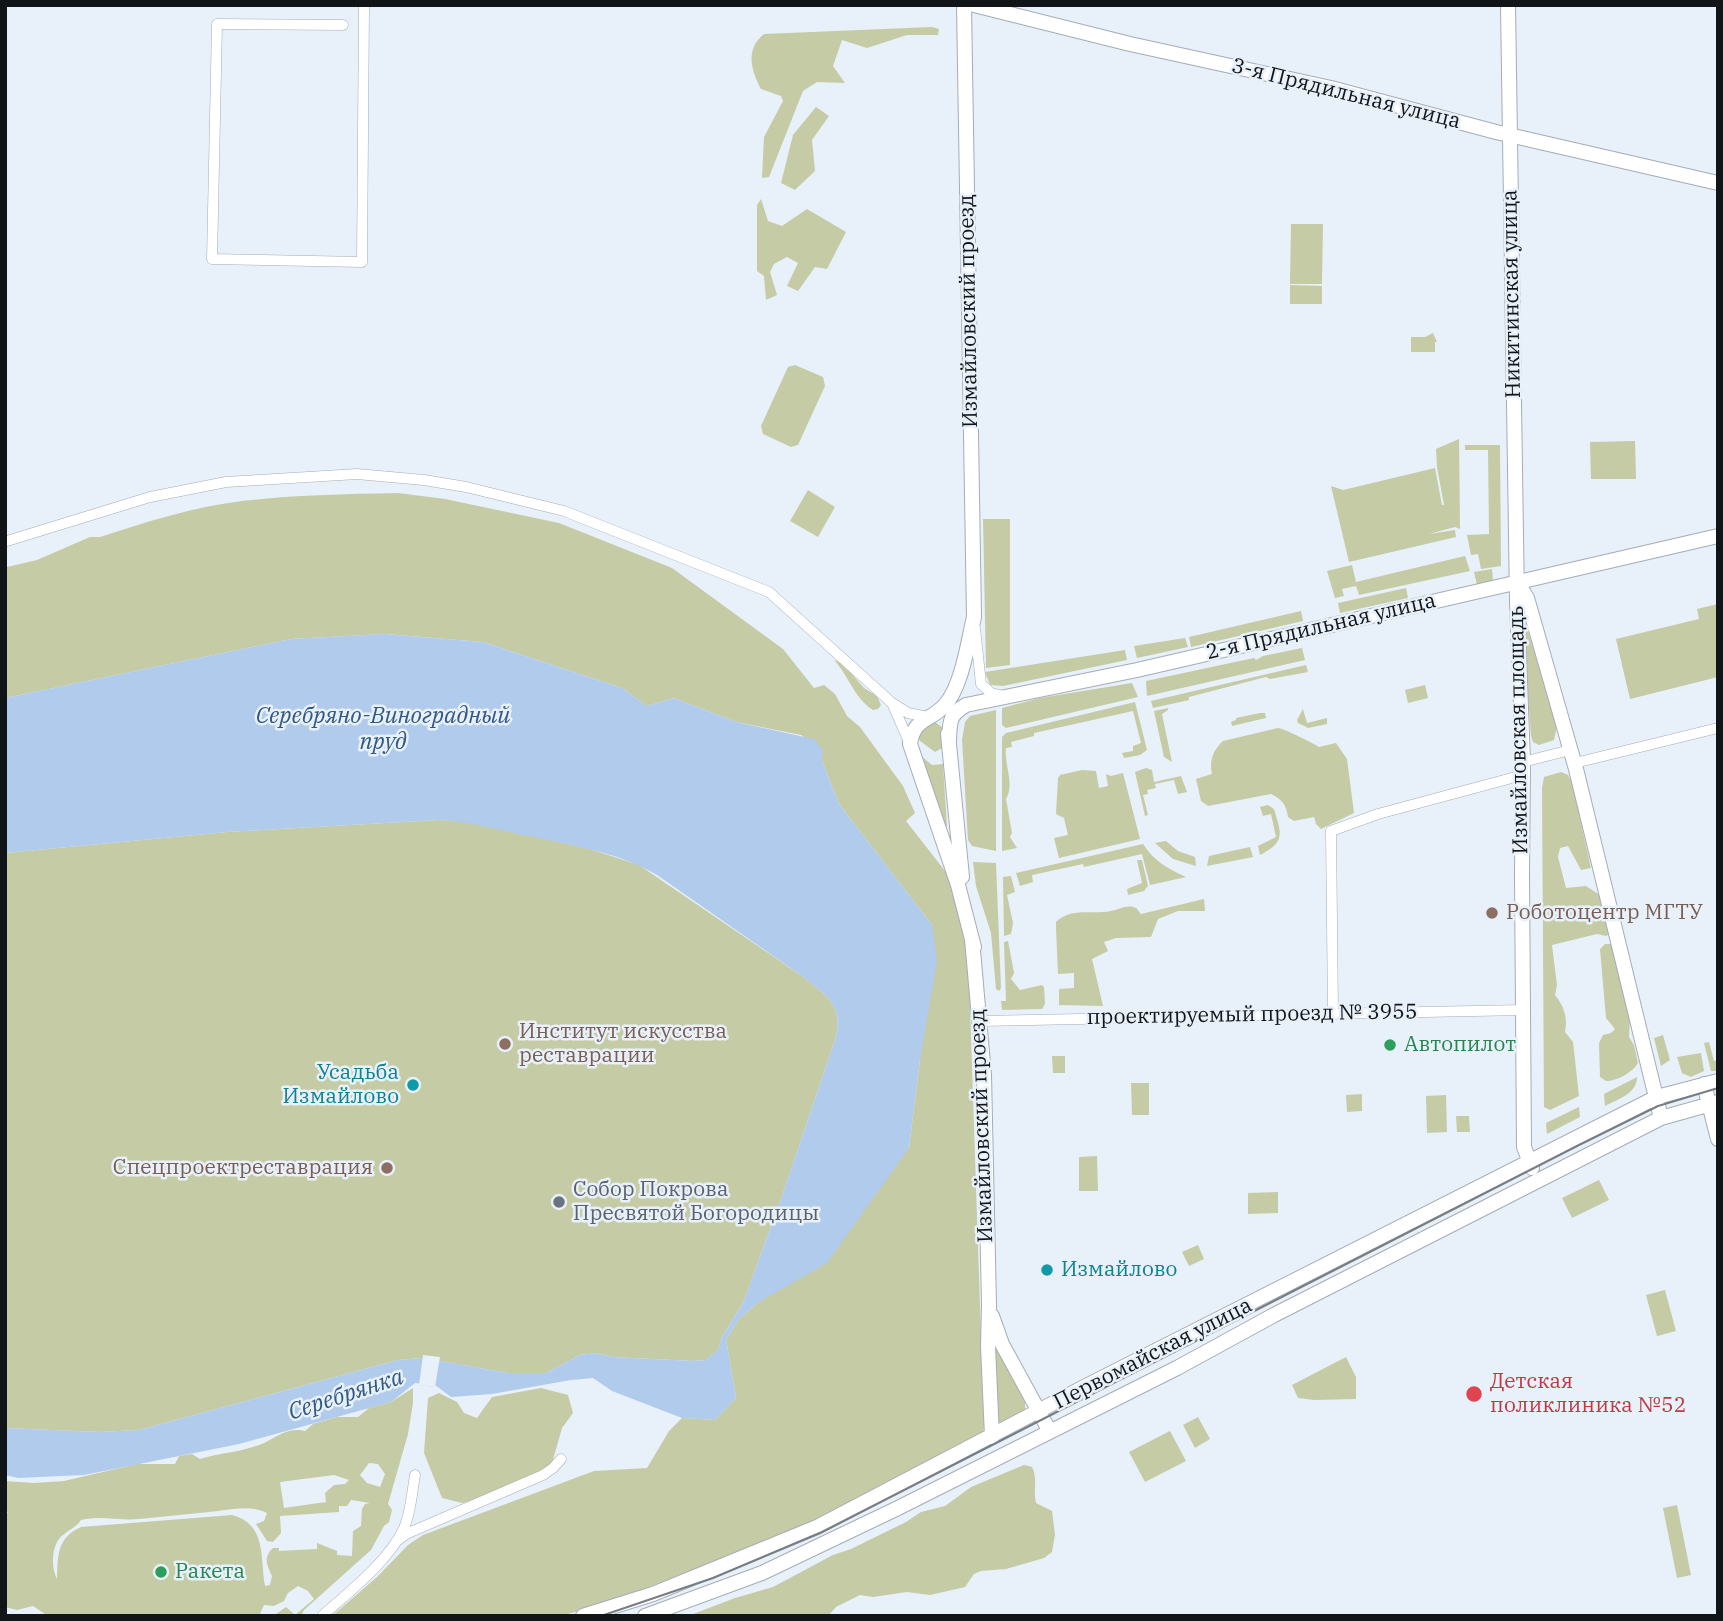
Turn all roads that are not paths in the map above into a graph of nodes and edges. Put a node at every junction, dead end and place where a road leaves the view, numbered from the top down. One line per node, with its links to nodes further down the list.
1 (364, 5): 5 (street)
2 (964, 5): 11 (street, Измайловский проезд)
3 (974, 5): 6 (street, 3-я Прядильная улица)
4 (1508, 5): 6 (street, Никитинская улица)
5 (343, 25)
6 (1511, 134): 7 (street, 3-я Прядильная улица); 10 (street, Никитинская улица)
7 (1718, 183)
8 (1718, 536): 10 (street, 2-я Прядильная улица)
9 (7, 541): 13 (street)
10 (1517, 582): 12 (street, 2-я Прядильная улица); 18 (street, Измайловская площадь); 19 (street, Измайловская площадь)
11 (974, 617): 12 (street, Измайловский проезд); 14 (street, Измайловский проезд)
12 (1005, 696): 16 (street, 2-я Прядильная улица)
13 (892, 704): 14 (street); 17 (street, Измайловский проезд)
14 (927, 717): 16 (street); 17 (street, Измайловский проезд)
15 (1718, 728): 18 (street)
16 (949, 740): 20 (street, Измайловский проезд)
17 (910, 744): 20 (street, Измайловский проезд)
18 (1572, 757): 19 (street); 25 (street, Измайловская площадь)
19 (1523, 768): 21 (street, Измайловская площадь); 22 (street)
20 (974, 947): 23 (street, Измайловский проезд)
21 (1523, 1010): 22 (street, проектируемый проезд № 3955); 29 (street, Измайловская площадь)
22 (1333, 1014): 23 (street, проектируемый проезд № 3955)
23 (981, 1021): 31 (street, Измайловский проезд)
24 (1711, 1083): 25 (street, Первомайская улица); 26 (street)
25 (1657, 1097): 27 (street, Измайловская площадь); 29 (street, Первомайская улица)
26 (1713, 1103): 27 (street, Первомайская улица); 28 (street)
27 (1661, 1118): 30 (street, Первомайская улица)
28 (1718, 1139)
29 (1529, 1161): 30 (street, Измайловская площадь); 32 (street, Первомайская улица)
30 (1537, 1180): 33 (street, Первомайская улица)
31 (989, 1305): 34 (street, Измайловский проезд); 36 (street, Измайловский проезд)
32 (1170, 1343): 33 (street); 34 (street, Первомайская улица)
33 (1177, 1368): 35 (street, Первомайская улица)
34 (1040, 1412): 35 (street, Измайловский проезд); 36 (street, Первомайская улица)
35 (1049, 1430): 42 (street, Первомайская улица)
36 (992, 1437): 41 (street, Первомайская улица)
37 (561, 1459): 39 (street)
38 (415, 1475): 39 (street)
39 (398, 1540): 40 (street)
40 (322, 1616)
41 (583, 1616)
42 (645, 1616)

